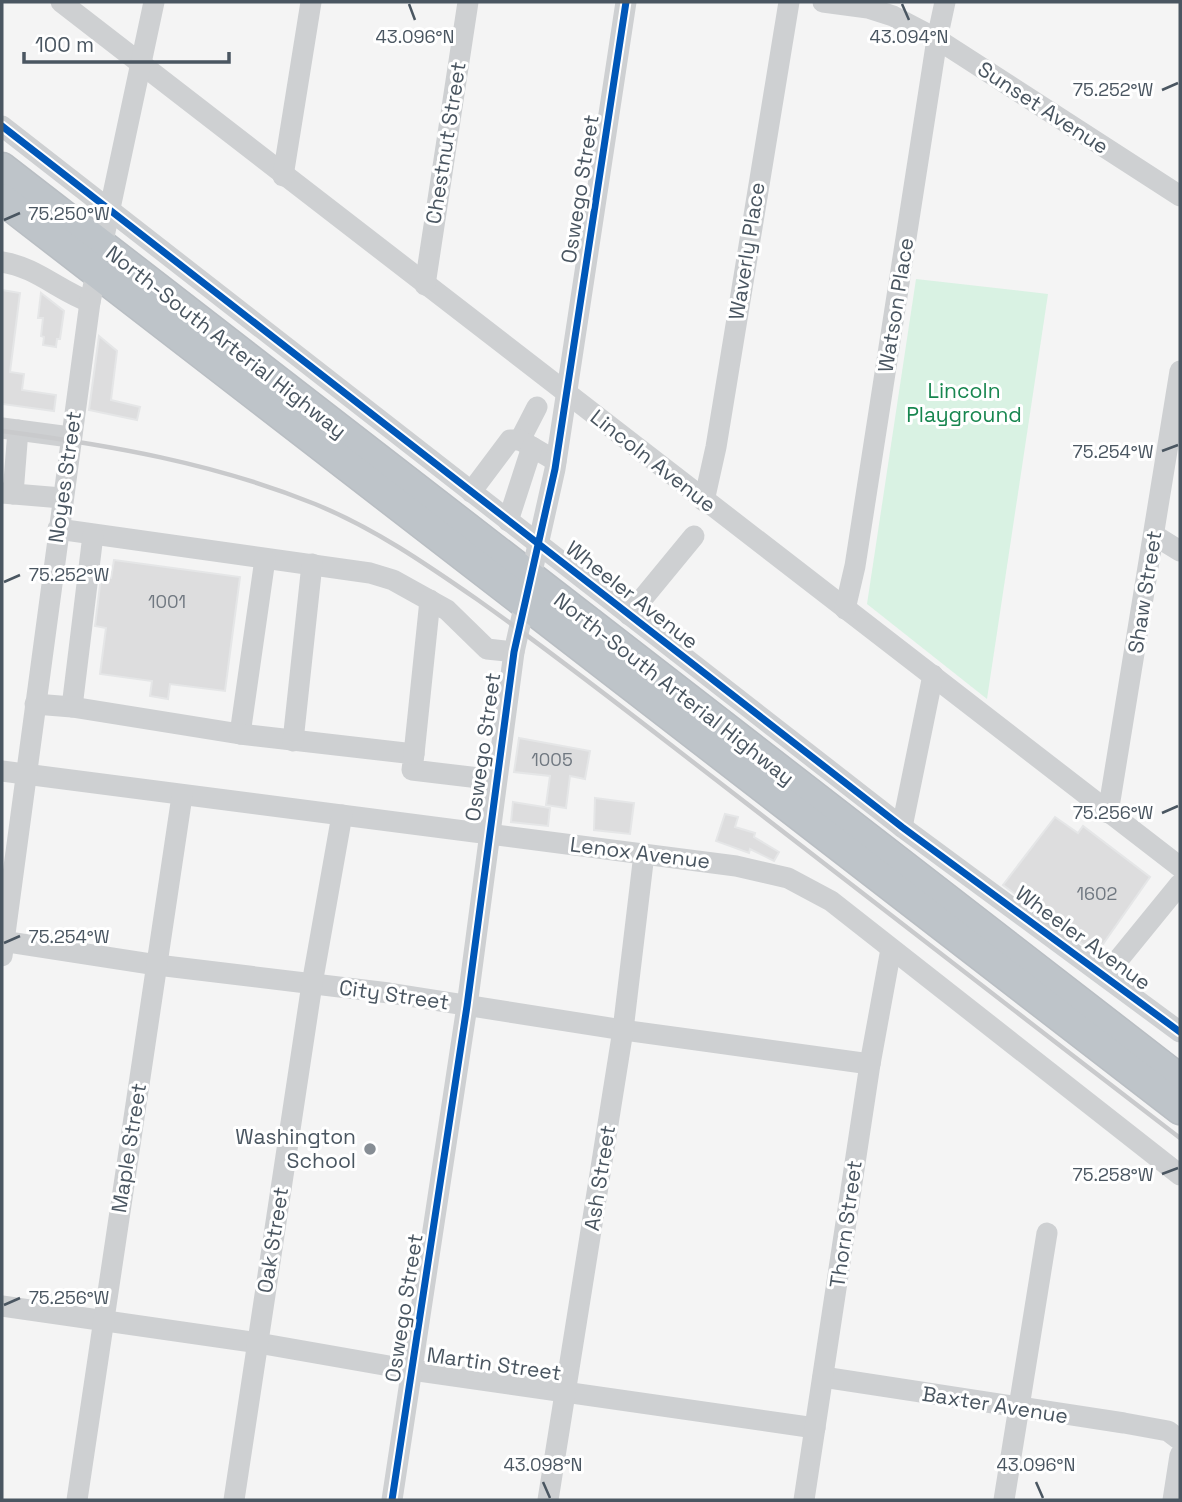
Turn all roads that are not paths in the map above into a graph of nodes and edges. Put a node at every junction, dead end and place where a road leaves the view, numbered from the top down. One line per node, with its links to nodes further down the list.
1 (61, 2): 10 (street, Lincoln Avenue)
2 (154, 2): 10 (street, Noyes Street)
3 (312, 2): 13 (street)
4 (468, 2): 19 (street, Chestnut Street)
5 (626, 2): 22 (street, Oswego Street)
6 (789, 2): 31 (street, Waverly Place)
7 (823, 2): 9 (street, Sunset Avenue)
8 (945, 2): 9 (street, Watson Place)
9 (937, 39): 14 (street, Sunset Avenue); 43 (street, Watson Place)
10 (142, 65): 13 (street, Lincoln Avenue); 16 (street, Noyes Street)
11 (2, 126): 16 (street, Wheeler Avenue)
12 (2, 169): 17 (highway, North-South Arterial Highway)
13 (283, 176): 19 (street, Lincoln Avenue)
14 (1180, 197)
15 (2, 198): 17 (highway, North-South Arterial Highway)
16 (109, 209): 17 (street, Noyes Street); 28 (street, Wheeler Avenue)
17 (99, 259): 20 (street, Noyes Street); 41 (highway, North-South Arterial Highway)
18 (2, 262): 20 (street)
19 (425, 285): 22 (street, Lincoln Avenue)
20 (90, 302): 25 (street, Noyes Street)
21 (1180, 371): 35 (street, Shaw Street)
22 (566, 394): 27 (street, Oswego Street); 31 (street, Lincoln Avenue)
23 (537, 407): 26 (street)
24 (10, 429): 25 (street); 29 (street)
25 (71, 437): 30 (street, Noyes Street)
26 (526, 443): 27 (street); 28 (street); 32 (street)
27 (556, 461): 37 (street, Oswego Street)
28 (471, 492): 32 (street, Wheeler Avenue)
29 (7, 494): 30 (street)
30 (62, 498): 33 (street, Noyes Street)
31 (704, 501): 43 (street, Lincoln Avenue)
32 (508, 521): 37 (street, Wheeler Avenue)
33 (58, 529): 34 (street); 47 (street, Noyes Street)
34 (93, 535): 39 (street); 48 (street)
35 (1154, 535): 38 (street); 56 (street, Shaw Street)
36 (694, 536): 44 (street)
37 (539, 545): 41 (street, Oswego Street); 44 (street, Wheeler Avenue)
38 (1180, 551)
39 (265, 559): 40 (street); 49 (street)
40 (312, 564): 42 (street); 50 (street)
41 (529, 591): 45 (street, Oswego Street); 72 (highway, North-South Arterial Highway); 73 (highway, North-South Arterial Highway)
42 (430, 600): 45 (street); 51 (street)
43 (845, 608): 46 (street, Lincoln Avenue)
44 (629, 615): 58 (street, Wheeler Avenue)
45 (514, 652): 54 (street, Oswego Street)
46 (933, 675): 56 (street, Lincoln Avenue); 58 (street)
47 (35, 704): 48 (street); 53 (street, Noyes Street)
48 (72, 707): 49 (street)
49 (240, 734): 50 (street)
50 (293, 741): 51 (street)
51 (414, 754): 54 (street)
52 (2, 771): 53 (street, Lenox Avenue)
53 (26, 774): 55 (street, Lenox Avenue); 63 (street, Noyes Street)
54 (496, 780): 59 (street, Oswego Street)
55 (182, 796): 57 (street, Lenox Avenue); 65 (street, Maple Street)
56 (1108, 814): 61 (street, Lincoln Avenue)
57 (342, 815): 59 (street, Lenox Avenue); 67 (street, Oak Street)
58 (901, 827): 66 (street, Wheeler Avenue)
59 (489, 834): 60 (street, Lenox Avenue); 68 (street, Oswego Street)
60 (644, 854): 64 (street, Lenox Avenue); 69 (street, Ash Street)
61 (1180, 867)
62 (1180, 884): 66 (street)
63 (3, 946): 65 (street, City Street)
64 (891, 949): 71 (street, Thorn Street); 74 (street, Lenox Avenue)
65 (157, 965): 67 (street, City Street); 77 (street, Maple Street)
66 (1105, 976): 70 (street, Wheeler Avenue)
67 (312, 984): 68 (street, City Street); 78 (street, Oak Street)
68 (467, 1006): 69 (street, City Street); 79 (street, Oswego Street)
69 (623, 1030): 71 (street, City Street); 81 (street, Ash Street)
70 (1180, 1032)
71 (870, 1063): 80 (street, Thorn Street)
72 (1180, 1080)
73 (1180, 1110)
74 (1180, 1175)
75 (1047, 1233): 82 (street)
76 (2, 1306): 77 (street, Martin Street)
77 (103, 1320): 78 (street, Martin Street); 86 (street, Maple Street)
78 (258, 1343): 79 (street, Martin Street); 87 (street, Oak Street)
79 (412, 1370): 81 (street, Martin Street); 88 (street, Oswego Street)
80 (823, 1377): 82 (street, Baxter Avenue); 83 (street, Thorn Street)
81 (566, 1392): 83 (street, Martin Street); 89 (street, Ash Street)
82 (1019, 1408): 84 (street, Baxter Avenue); 91 (street)
83 (815, 1428): 90 (street, Thorn Street)
84 (1174, 1436)
85 (1180, 1455): 92 (street)
86 (77, 1500)
87 (234, 1500)
88 (392, 1500)
89 (548, 1500)
90 (804, 1500)
91 (1004, 1500)
92 (1173, 1500)

